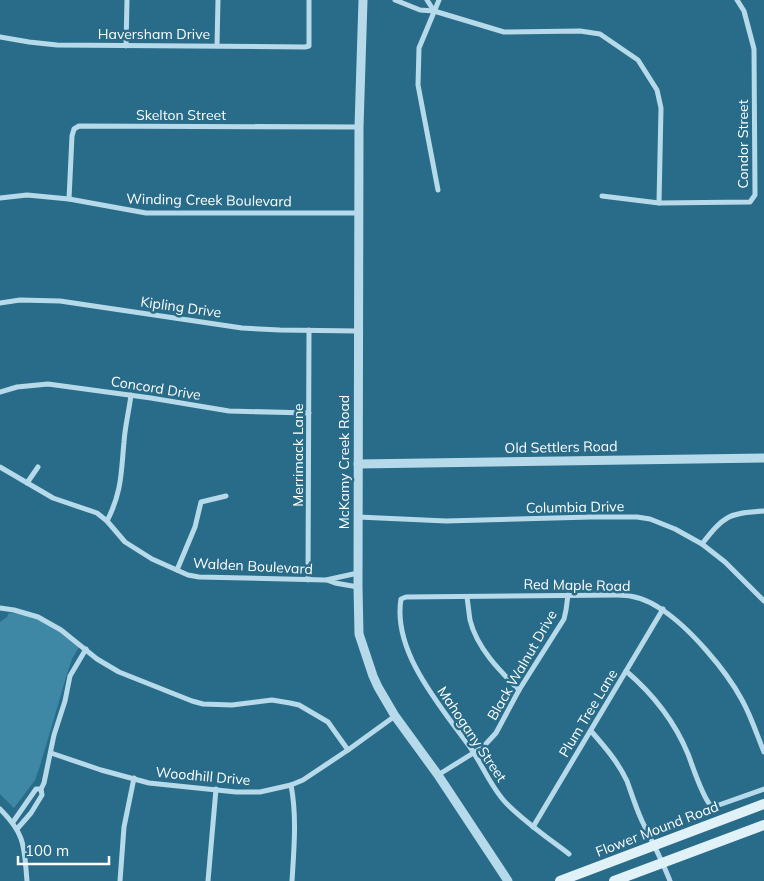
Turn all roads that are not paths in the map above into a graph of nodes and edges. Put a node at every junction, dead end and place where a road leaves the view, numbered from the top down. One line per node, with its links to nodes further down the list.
1 (127, 0): 11 (street)
2 (218, 0): 12 (street)
3 (310, 0): 12 (street, Haversham Drive)
4 (363, 0): 13 (street, McKamy Creek Road)
5 (395, 0): 9 (street)
6 (426, 0): 9 (street)
7 (440, 0): 9 (street)
8 (736, 0): 18 (street, Condor Street)
9 (434, 11): 14 (street); 18 (street)
10 (0, 37): 11 (street, Haversham Drive)
11 (126, 46): 12 (street, Haversham Drive)
12 (217, 46)
13 (359, 127): 17 (street, Skelton Street); 19 (street, McKamy Creek Road)
14 (438, 190)
15 (602, 196): 18 (street, Condor Street)
16 (0, 198): 17 (street, Winding Creek Boulevard)
17 (69, 199): 19 (street, Winding Creek Boulevard)
18 (659, 203)
19 (359, 213): 22 (street, McKamy Creek Road)
20 (0, 303): 21 (street, Kipling Drive)
21 (309, 330): 22 (street, Kipling Drive); 25 (street, Merrimack Lane)
22 (358, 331): 27 (street, McKamy Creek Road)
23 (0, 392): 24 (street, Concord Drive)
24 (131, 396): 25 (street, Concord Drive); 34 (street)
25 (309, 413): 38 (street, Merrimack Lane)
26 (764, 458): 27 (street, Old Settlers Road)
27 (358, 464): 33 (street, McKamy Creek Road)
28 (0, 467): 30 (street, Walden Boulevard)
29 (38, 467): 30 (street)
30 (26, 483): 34 (street, Walden Boulevard)
31 (226, 496): 36 (street)
32 (764, 511): 35 (street)
33 (358, 517): 35 (street, Columbia Drive); 37 (street, McKamy Creek Road)
34 (107, 521): 36 (street, Walden Boulevard)
35 (702, 544): 44 (street, Columbia Drive)
36 (177, 570): 38 (street, Walden Boulevard)
37 (358, 573): 39 (street, Walden Boulevard); 40 (street, McKamy Creek Road)
38 (308, 580): 39 (street, Walden Boulevard)
39 (326, 580): 40 (street, Walden Boulevard)
40 (358, 587): 50 (street, McKamy Creek Road)
41 (568, 595): 42 (street, Red Maple Road); 46 (street, Red Maple Road); 49 (street, Black Walnut Drive)
42 (467, 597): 43 (street, Red Maple Road); 49 (street)
43 (402, 599): 53 (street, Mahogany Street)
44 (764, 601)
45 (0, 608): 47 (street)
46 (662, 610): 48 (street, Plum Tree Lane); 54 (street, Red Maple Road)
47 (86, 649): 52 (street); 55 (street)
48 (626, 671): 51 (street, Plum Tree Lane); 60 (street)
49 (519, 690): 53 (street, Black Walnut Drive)
50 (395, 716): 52 (street, Woodhill Drive); 56 (street, McKamy Creek Road)
51 (591, 731): 66 (street, Plum Tree Lane); 68 (street)
52 (348, 750): 58 (street, Woodhill Drive)
53 (473, 752): 56 (street, Black Walnut Drive); 66 (street, Mahogany Street)
54 (764, 752)
55 (51, 753): 57 (street, Woodhill Drive); 59 (street)
56 (438, 775): 75 (street, McKamy Creek Road)
57 (134, 778): 61 (street, Woodhill Drive); 72 (street)
58 (291, 785): 61 (street, Woodhill Drive); 74 (street)
59 (41, 789): 64 (street); 67 (street)
60 (764, 789)
61 (216, 790): 73 (street)
62 (764, 804): 68 (main road, Flower Mound Road)
63 (0, 809): 64 (street)
64 (13, 822): 67 (street)
65 (764, 825): 70 (main road)
66 (532, 827): 69 (street, Mahogany Street)
67 (18, 829): 71 (street)
68 (655, 845): 70 (street); 76 (main road, Flower Mound Road)
69 (569, 854)
70 (664, 863): 77 (main road); 78 (street)
71 (27, 881)
72 (120, 881)
73 (208, 881)
74 (292, 881)
75 (508, 881)
76 (560, 881)
77 (614, 881)
78 (670, 881)

